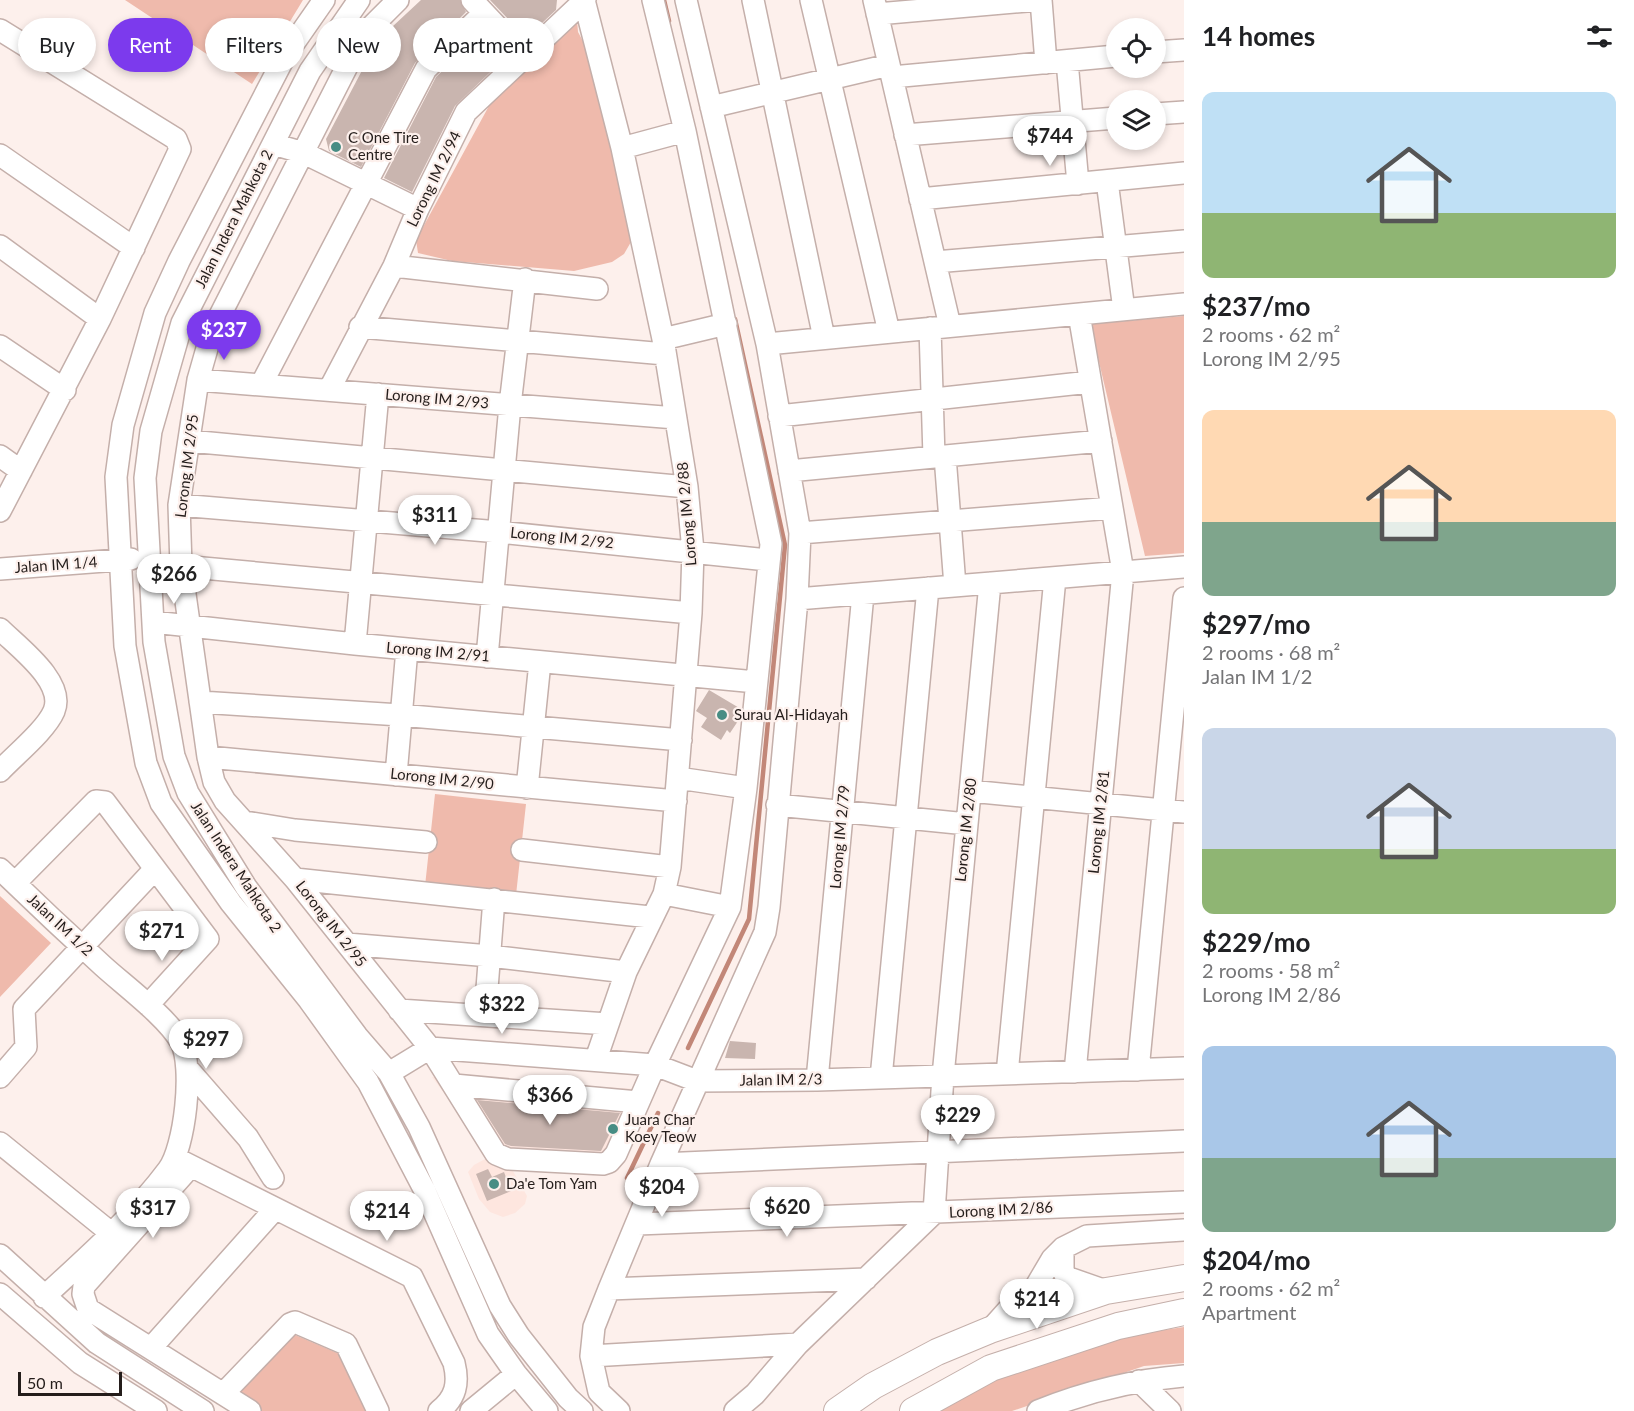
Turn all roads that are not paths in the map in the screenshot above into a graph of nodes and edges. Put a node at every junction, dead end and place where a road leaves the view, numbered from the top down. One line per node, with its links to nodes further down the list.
1 (324, 0): 89 (street, Jalan Indera Mahkota 2)
2 (359, 0): 30 (street, Jalan Indera Mahkota 2)
3 (398, 0): 32 (street, Lorong IM 2/95)
4 (584, 0): 13 (street, Lorong IM 2/94); 31 (street, Lorong IM 2/88)
5 (653, 0): 28 (street)
6 (686, 0): 23 (street)
7 (753, 0): 22 (street)
8 (811, 0): 21 (street)
9 (1040, 0): 11 (street); 18 (street)
10 (478, 6): 12 (street); 37 (street)
11 (875, 7): 19 (street)
12 (489, 18)
13 (554, 28)
14 (0, 30): 43 (street)
15 (1184, 50): 16 (street)
16 (1166, 51)
17 (1106, 57): 18 (street)
18 (1057, 62): 19 (street); 27 (street)
19 (890, 71): 21 (street); 29 (street)
20 (508, 72): 39 (street, Lorong IM 2/94)
21 (830, 79): 22 (street); 55 (street)
22 (772, 92): 23 (street); 56 (street)
23 (711, 107): 58 (street)
24 (1184, 112): 25 (street)
25 (1166, 113)
26 (1106, 119): 27 (street)
27 (1073, 121): 29 (street); 36 (street)
28 (685, 131): 31 (street); 52 (street)
29 (905, 135): 38 (street)
30 (273, 144): 32 (street); 88 (street, Jalan Indera Mahkota 2)
31 (622, 148): 60 (street, Lorong IM 2/88)
32 (304, 153): 37 (street); 61 (street, Lorong IM 2/95)
33 (0, 155): 43 (street)
34 (1184, 173): 35 (street)
35 (1107, 181): 36 (street); 42 (street)
36 (1078, 184): 38 (street)
37 (367, 185): 39 (street); 63 (street)
38 (920, 199): 44 (street)
39 (418, 210): 45 (street, Lorong IM 2/94)
40 (1184, 241): 42 (street)
41 (0, 246): 51 (street)
42 (1116, 247): 44 (street); 49 (street)
43 (134, 248): 51 (street)
44 (935, 262): 54 (street)
45 (394, 266): 46 (street); 53 (street, Lorong IM 2/94)
46 (525, 279): 47 (street); 57 (street)
47 (597, 289)
48 (1184, 304): 49 (street)
49 (1124, 310): 50 (street)
50 (1079, 314): 54 (street); 62 (street, Lorong IM 2/81)
51 (100, 320): 64 (street)
52 (726, 324): 60 (street); 90 (street)
53 (360, 327): 57 (street); 65 (street, Lorong IM 2/94)
54 (940, 327): 55 (street); 67 (street)
55 (889, 332): 56 (street)
56 (824, 338): 58 (street)
57 (518, 341): 60 (street); 68 (street)
58 (767, 344): 69 (street)
59 (0, 346): 64 (street)
60 (664, 346): 70 (street, Lorong IM 2/88)
61 (198, 380): 63 (street, Lorong IM 2/93); 71 (street, Lorong IM 2/95)
62 (1090, 382): 67 (street); 72 (street, Lorong IM 2/81)
63 (261, 385): 65 (street, Lorong IM 2/93)
64 (65, 390): 77 (street)
65 (329, 390): 66 (street, Lorong IM 2/93)
66 (378, 394): 68 (street, Lorong IM 2/93); 75 (street)
67 (932, 399): 69 (street); 74 (street)
68 (510, 405): 70 (street, Lorong IM 2/93); 76 (street)
69 (779, 416): 78 (street)
70 (676, 418): 79 (street, Lorong IM 2/88)
71 (189, 441): 75 (street); 80 (street, Lorong IM 2/95)
72 (1101, 441): 74 (street); 81 (street, Lorong IM 2/81)
73 (0, 456): 77 (street)
74 (939, 457): 78 (street); 84 (street)
75 (373, 458): 76 (street); 83 (street)
76 (504, 470): 79 (street); 85 (street)
77 (21, 471): 82 (street)
78 (789, 471): 86 (street)
79 (687, 487): 87 (street, Lorong IM 2/88)
80 (179, 505): 83 (street, Lorong IM 2/92); 91 (street, Lorong IM 2/95)
81 (1112, 508): 84 (street); 94 (street, Lorong IM 2/81)
82 (0, 511)
83 (367, 521): 85 (street, Lorong IM 2/92); 96 (street)
84 (950, 521): 86 (street); 98 (street)
85 (499, 532): 87 (street, Lorong IM 2/92); 101 (street)
86 (800, 533): 103 (street)
87 (693, 551): 90 (street, Lorong IM 2/92); 104 (street, Lorong IM 2/88)
88 (148, 558): 89 (street, Jalan IM 1/4); 105 (street, Jalan Indera Mahkota 2)
89 (119, 560): 93 (street, Jalan IM 1/4); 193 (street, Jalan Indera Mahkota 2)
90 (768, 560): 113 (street)
91 (181, 566): 96 (street); 106 (street, Lorong IM 2/95)
92 (1184, 567): 94 (street)
93 (0, 569)
94 (1123, 572): 95 (street); 127 (street, Lorong IM 2/81)
95 (1055, 578): 97 (street); 125 (street)
96 (361, 583): 101 (street); 108 (street)
97 (990, 583): 98 (street); 124 (street, Lorong IM 2/80)
98 (955, 586): 99 (street)
99 (928, 588): 100 (street); 131 (street)
100 (863, 594): 103 (street); 130 (street, Lorong IM 2/79)
101 (493, 595): 104 (street); 110 (street)
102 (1184, 598): 129 (street)
103 (797, 599): 128 (street)
104 (691, 613): 112 (street, Lorong IM 2/88)
105 (153, 622): 106 (street, Lorong IM 2/91); 159 (street, Jalan Indera Mahkota 2)
106 (190, 627): 108 (street, Lorong IM 2/91); 114 (street, Lorong IM 2/95)
107 (0, 629): 119 (street)
108 (356, 644): 109 (street, Lorong IM 2/91)
109 (407, 649): 110 (street, Lorong IM 2/91); 115 (street)
110 (487, 657): 111 (street, Lorong IM 2/91)
111 (540, 662): 112 (street, Lorong IM 2/91); 116 (street)
112 (687, 676): 113 (street, Lorong IM 2/91); 117 (street, Lorong IM 2/88)
113 (756, 682): 123 (street)
114 (200, 702): 115 (street); 118 (street, Lorong IM 2/95)
115 (400, 715): 116 (street); 120 (street)
116 (533, 728): 117 (street); 122 (street)
117 (681, 740): 121 (street, Lorong IM 2/88)
118 (208, 757): 120 (street, Lorong IM 2/90); 132 (street, Lorong IM 2/95)
119 (0, 771)
120 (396, 774): 122 (street, Lorong IM 2/90)
121 (678, 778): 123 (street); 126 (street, Lorong IM 2/88)
122 (527, 788): 126 (street, Lorong IM 2/90)
123 (746, 788): 142 (street)
124 (970, 791): 125 (street); 133 (street, Lorong IM 2/80)
125 (1034, 797): 127 (street); 160 (street)
126 (676, 801): 136 (street, Lorong IM 2/88)
127 (1101, 804): 129 (street); 158 (street, Lorong IM 2/81)
128 (777, 806): 130 (street); 165 (street)
129 (1174, 811): 157 (street)
130 (842, 812): 131 (street); 164 (street, Lorong IM 2/79)
131 (906, 818): 133 (street); 163 (street)
132 (245, 822): 134 (street); 139 (street, Lorong IM 2/95)
133 (967, 824): 161 (street, Lorong IM 2/80)
134 (426, 842)
135 (522, 850): 136 (street)
136 (670, 867): 140 (street, Lorong IM 2/88)
137 (155, 869): 138 (street); 145 (street); 148 (street)
138 (7, 876): 145 (street, Jalan IM 1/2)
139 (295, 879): 141 (street); 144 (street, Lorong IM 2/95)
140 (663, 894): 142 (street); 143 (street, Lorong IM 2/88)
141 (494, 899): 143 (street); 146 (street)
142 (730, 906): 154 (street)
143 (650, 917): 147 (street, Lorong IM 2/88)
144 (347, 944): 146 (street); 149 (street, Lorong IM 2/95)
145 (82, 947): 148 (street, Jalan IM 1/2); 162 (street)
146 (490, 956): 147 (street); 150 (street)
147 (626, 972): 151 (street, Lorong IM 2/88)
148 (148, 1005): 155 (street, Jalan IM 1/2)
149 (399, 1010): 150 (street); 152 (street, Lorong IM 2/95)
150 (484, 1014): 151 (street)
151 (608, 1024): 153 (street, Lorong IM 2/88)
152 (430, 1048): 153 (street, Jalan IM 2/3); 159 (street); 166 (street, Lorong IM 2/95)
153 (596, 1059): 154 (street, Jalan IM 2/3)
154 (655, 1065): 165 (street, Jalan IM 2/3); 167 (street)
155 (187, 1068): 171 (street, Jalan IM 1/2); 173 (street)
156 (1184, 1068): 157 (street, Jalan IM 2/3)
157 (1138, 1070): 158 (street, Jalan IM 2/3)
158 (1075, 1072): 160 (street, Jalan IM 2/3)
159 (389, 1073): 205 (street, Jalan Indera Mahkota 2)
160 (1007, 1074): 161 (street, Jalan IM 2/3)
161 (943, 1076): 163 (street, Jalan IM 2/3); 170 (street, Lorong IM 2/80)
162 (0, 1077)
163 (881, 1078): 164 (street, Jalan IM 2/3)
164 (817, 1080): 165 (street, Jalan IM 2/3)
165 (697, 1081): 172 (street)
166 (454, 1085): 167 (street); 167 (street, Lorong IM 2/95)
167 (638, 1102)
168 (1184, 1141): 170 (street)
169 (0, 1143): 179 (street)
170 (938, 1152): 172 (street); 176 (street, Lorong IM 2/80)
171 (183, 1162): 175 (street); 179 (street, Jalan IM 1/2); 191 (street)
172 (661, 1164): 177 (street)
173 (273, 1178)
174 (1184, 1202): 176 (street, Lorong IM 2/86)
175 (274, 1209): 191 (street); 202 (street)
176 (934, 1213): 177 (street); 183 (street, Lorong IM 2/86)
177 (638, 1224): 184 (street)
178 (1184, 1230): 180 (street)
179 (111, 1233): 187 (street, Jalan IM 1/2)
180 (1063, 1248): 185 (street); 189 (street)
181 (0, 1256): 187 (street)
182 (1184, 1278): 185 (main road)
183 (866, 1279): 184 (street); 190 (street, Lorong IM 2/86)
184 (609, 1289): 192 (street)
185 (1106, 1291): 189 (main road)
186 (0, 1294): 198 (street)
187 (44, 1297): 199 (street)
188 (1184, 1312): 209 (main road)
189 (990, 1330): 208 (main road)
190 (798, 1344): 192 (street); 207 (street, Lorong IM 2/86)
191 (151, 1348): 196 (street)
192 (591, 1349): 206 (street)
193 (516, 1374): 203 (street); 204 (street, Jalan Indera Mahkota 2)
194 (1184, 1376): 195 (street)
195 (1139, 1381): 197 (street); 211 (street)
196 (223, 1394): 200 (street); 201 (street)
197 (1081, 1404): 210 (street)
198 (156, 1411)
199 (203, 1411)
200 (250, 1411)
201 (378, 1411)
202 (439, 1411)
203 (471, 1411)
204 (547, 1411)
205 (582, 1411)
206 (619, 1411)
207 (735, 1411)
208 (837, 1411)
209 (913, 1411)
210 (1038, 1411)
211 (1170, 1411)

